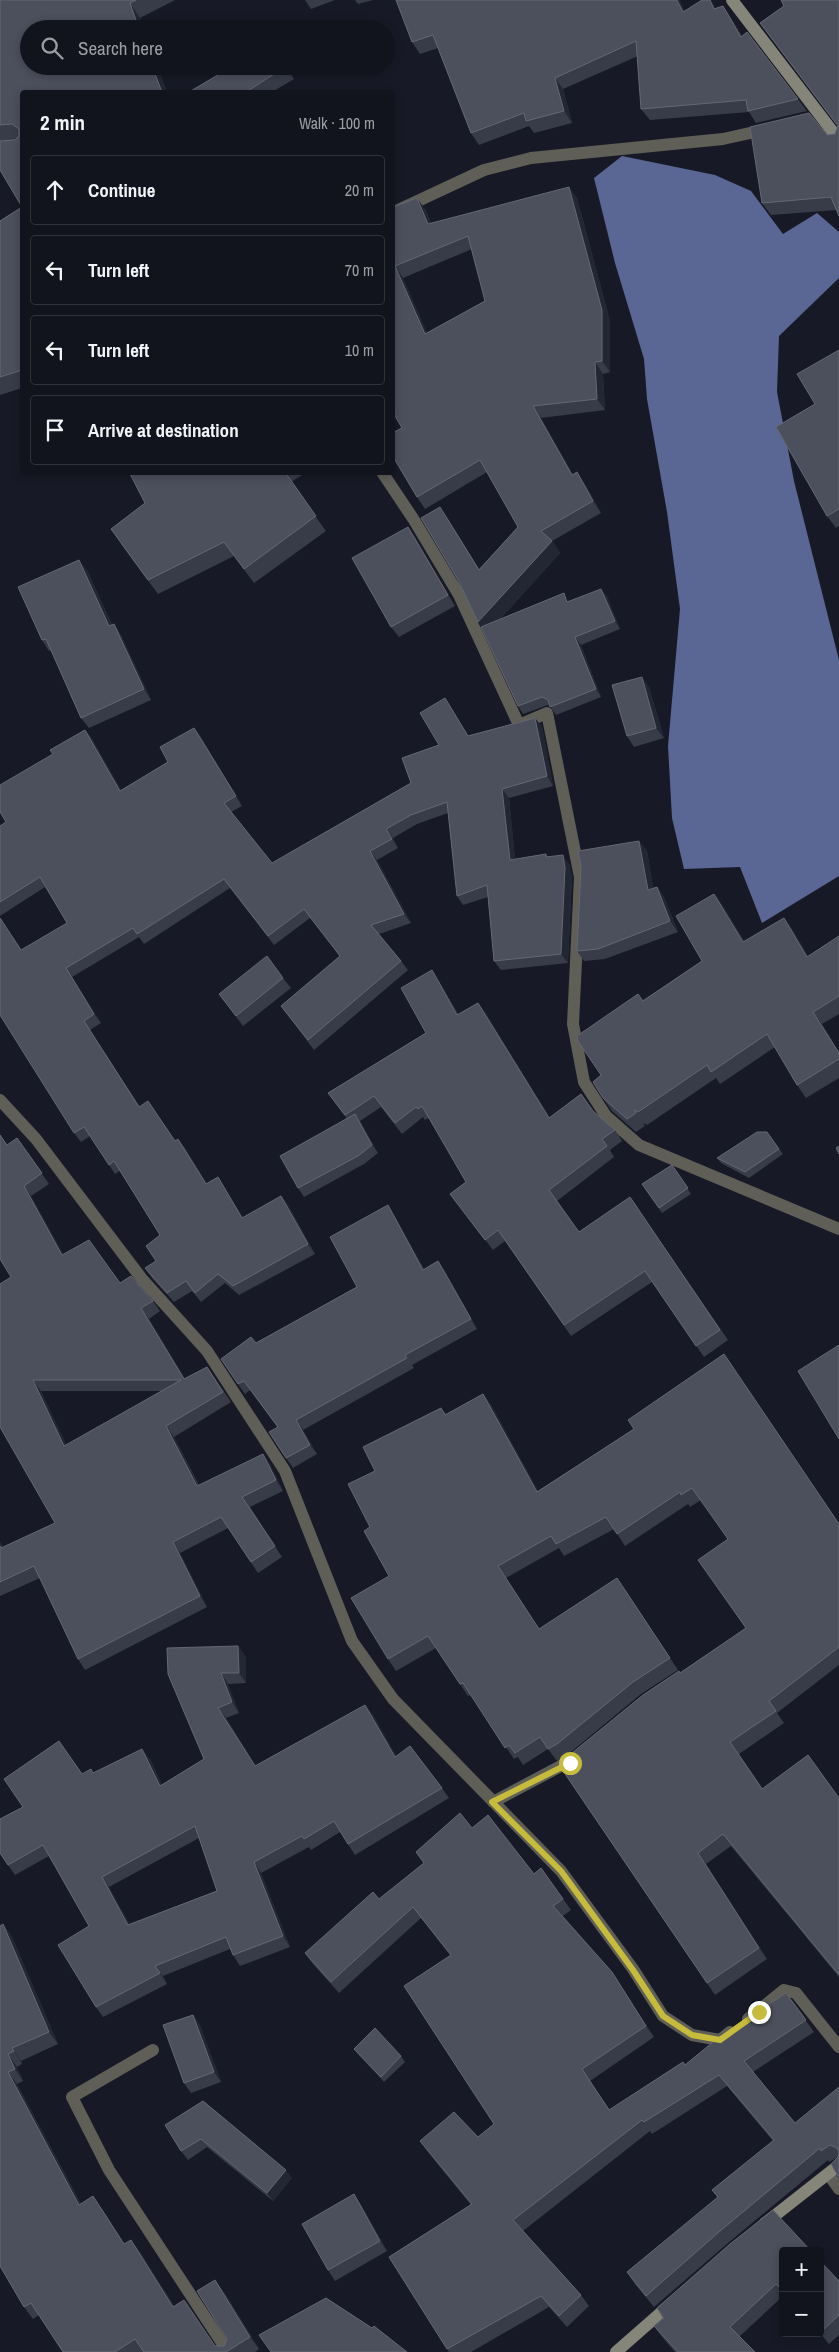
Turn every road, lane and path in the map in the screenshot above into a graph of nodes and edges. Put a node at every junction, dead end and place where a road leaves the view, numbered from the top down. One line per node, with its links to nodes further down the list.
1 (732, 0): 2 (main road)
2 (821, 116): 3 (street); 5 (main road)
3 (803, 120)
4 (777, 127): 6 (street)
5 (839, 140)
6 (395, 212)
7 (384, 475): 9 (street)
8 (0, 1100): 11 (street)
9 (839, 1230)
10 (585, 1750): 11 (street)
11 (492, 1802): 12 (street)
12 (839, 2047)
13 (153, 2050): 19 (street)
14 (839, 2165): 15 (main road)
15 (828, 2174): 16 (street); 17 (main road)
16 (839, 2189)
17 (755, 2232)
18 (682, 2294): 20 (main road)
19 (228, 2352)
20 (616, 2352)

